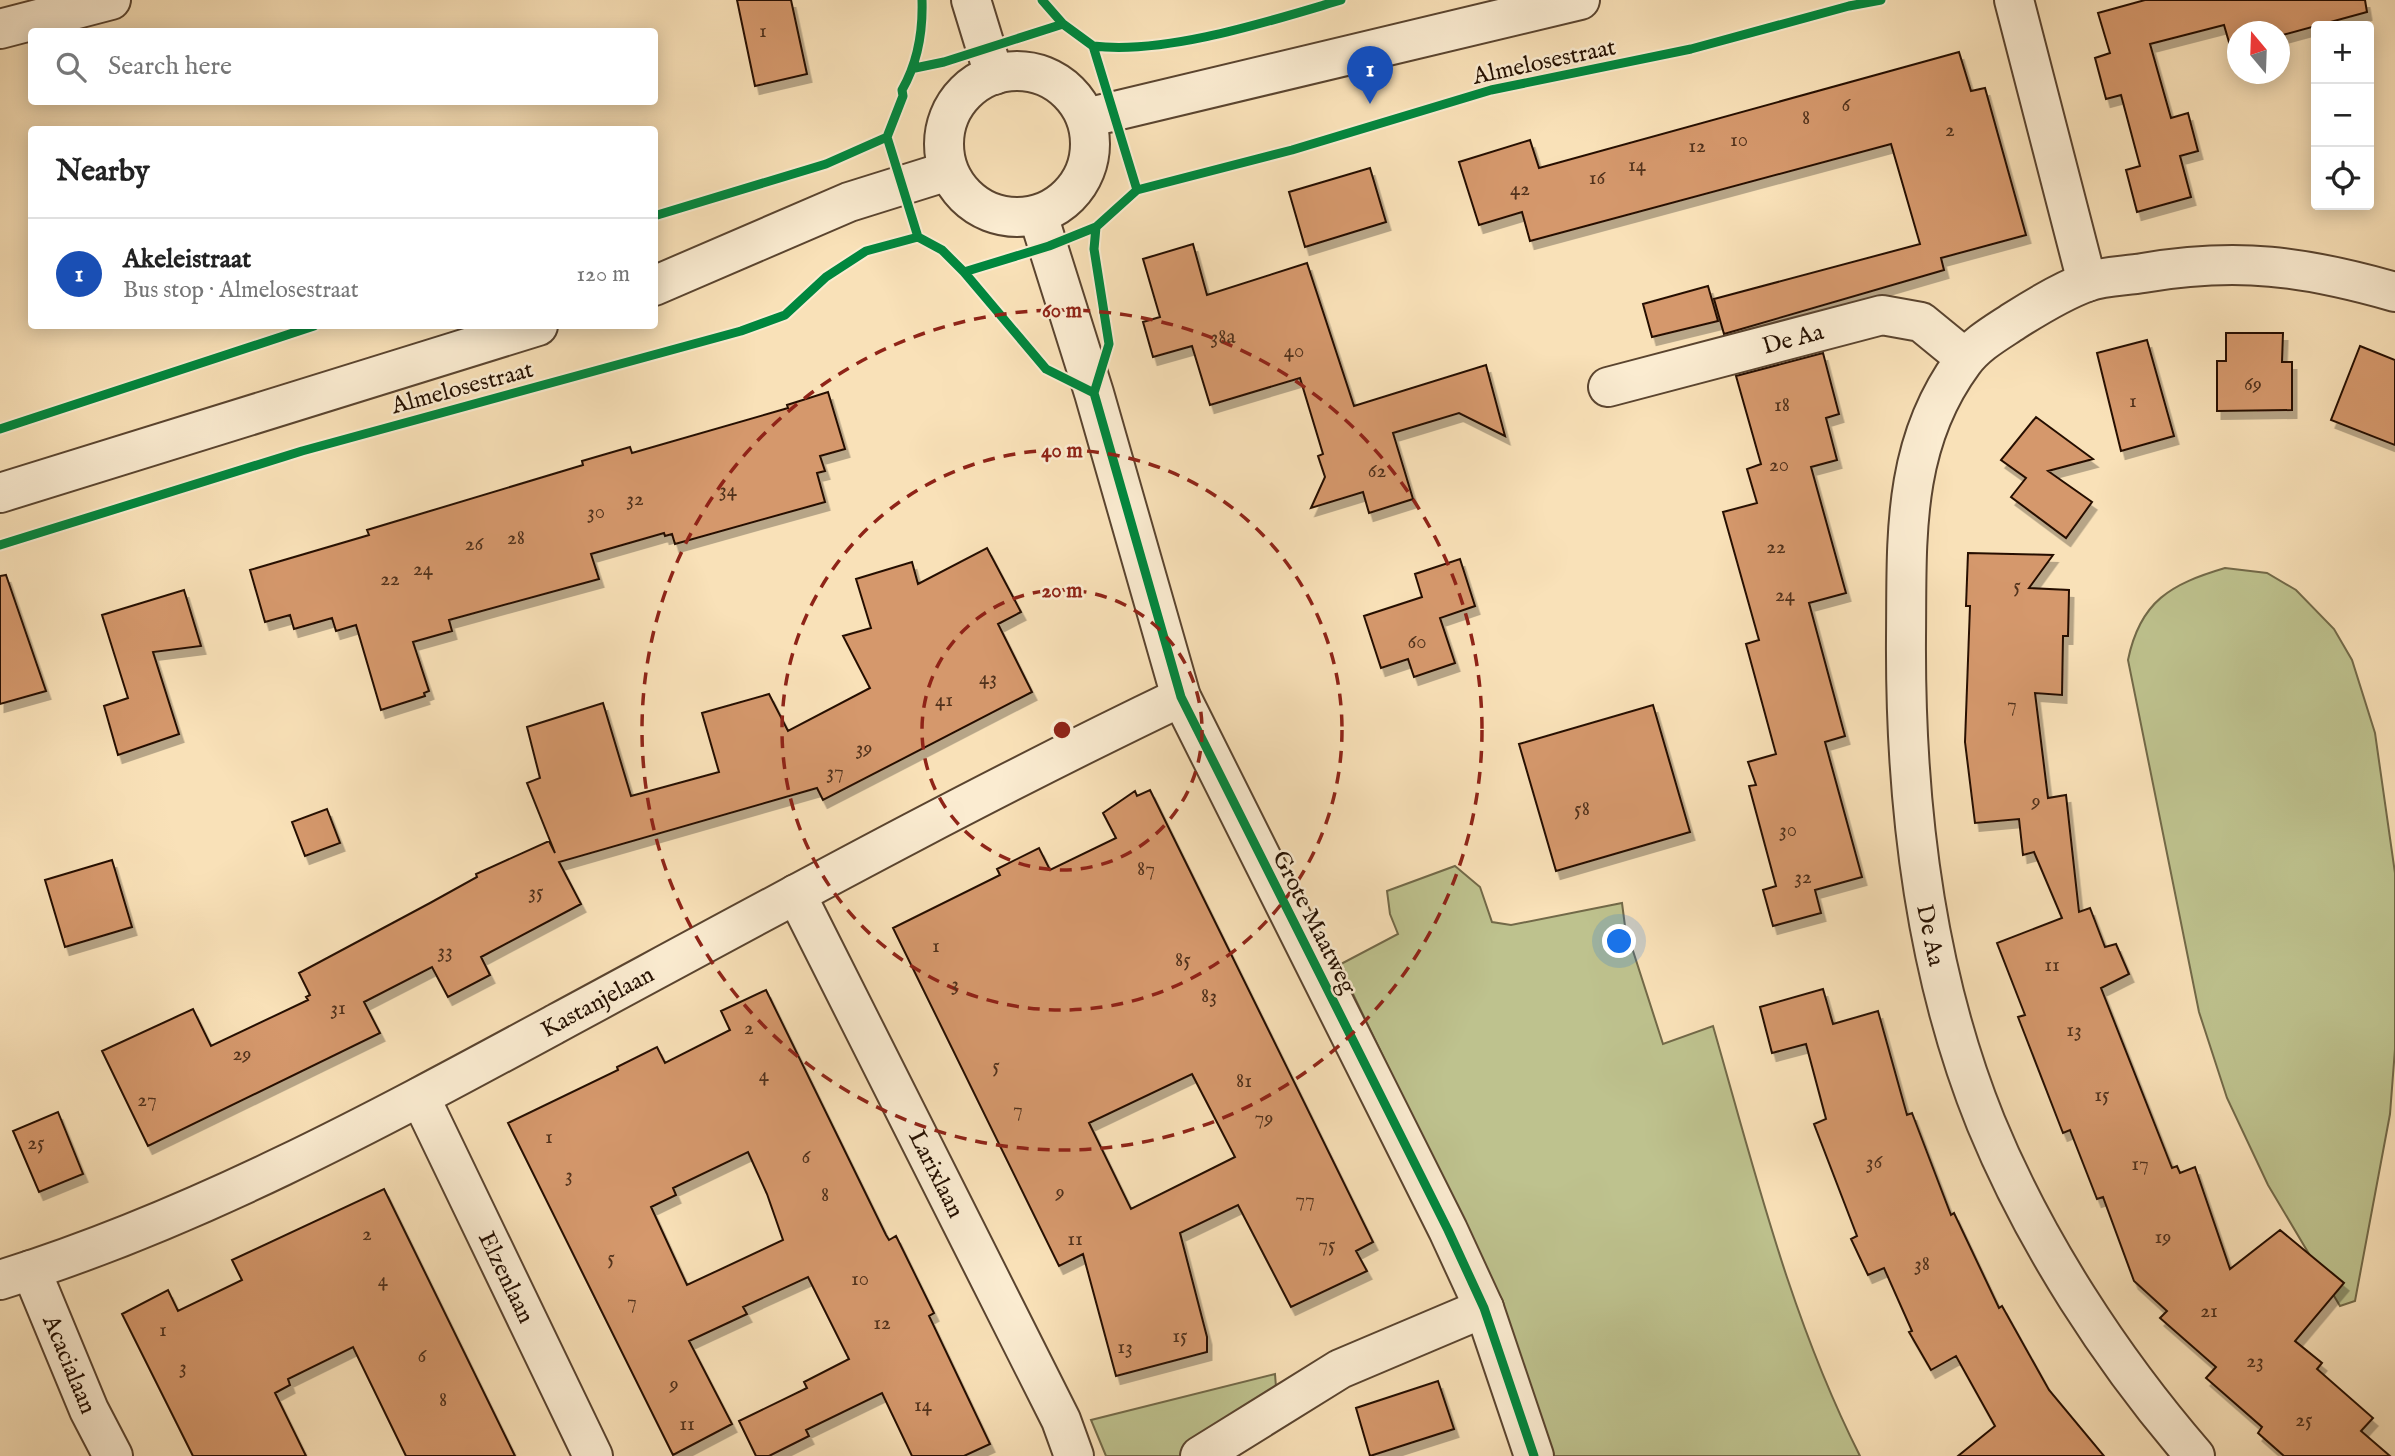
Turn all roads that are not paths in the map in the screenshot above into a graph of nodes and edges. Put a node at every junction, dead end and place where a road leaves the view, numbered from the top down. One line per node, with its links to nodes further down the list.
1 (111, 0): 5 (street)
2 (971, 0): 6 (street)
3 (1580, 0): 7 (street, Almelosestraat)
4 (2014, 0): 10 (street)
5 (0, 29)
6 (994, 75): 7 (street); 8 (street)
7 (1086, 118): 9 (street)
8 (948, 171): 9 (street); 11 (street)
9 (1038, 215): 17 (street, Grote Maatweg)
10 (2087, 282): 12 (street, De Aa); 14 (street, De Aa)
11 (658, 284)
12 (2395, 292)
13 (528, 329): 16 (street, Almelosestraat)
14 (1965, 358): 15 (street, De Aa); 27 (street, De Aa)
15 (1608, 387)
16 (0, 493)
17 (1181, 696): 18 (street, Kastanjelaan); 21 (street, Grote Maatweg)
18 (796, 894): 19 (street, Kastanjelaan); 24 (street, Larixlaan)
19 (421, 1097): 20 (street, Kastanjelaan); 23 (street, Elzenlaan)
20 (15, 1275): 22 (street, Acacialaan)
21 (1483, 1308): 25 (street); 26 (street, Grote Maatweg)
22 (113, 1456)
23 (593, 1456)
24 (1074, 1456)
25 (1200, 1456)
26 (1534, 1456)
27 (2195, 1456)

